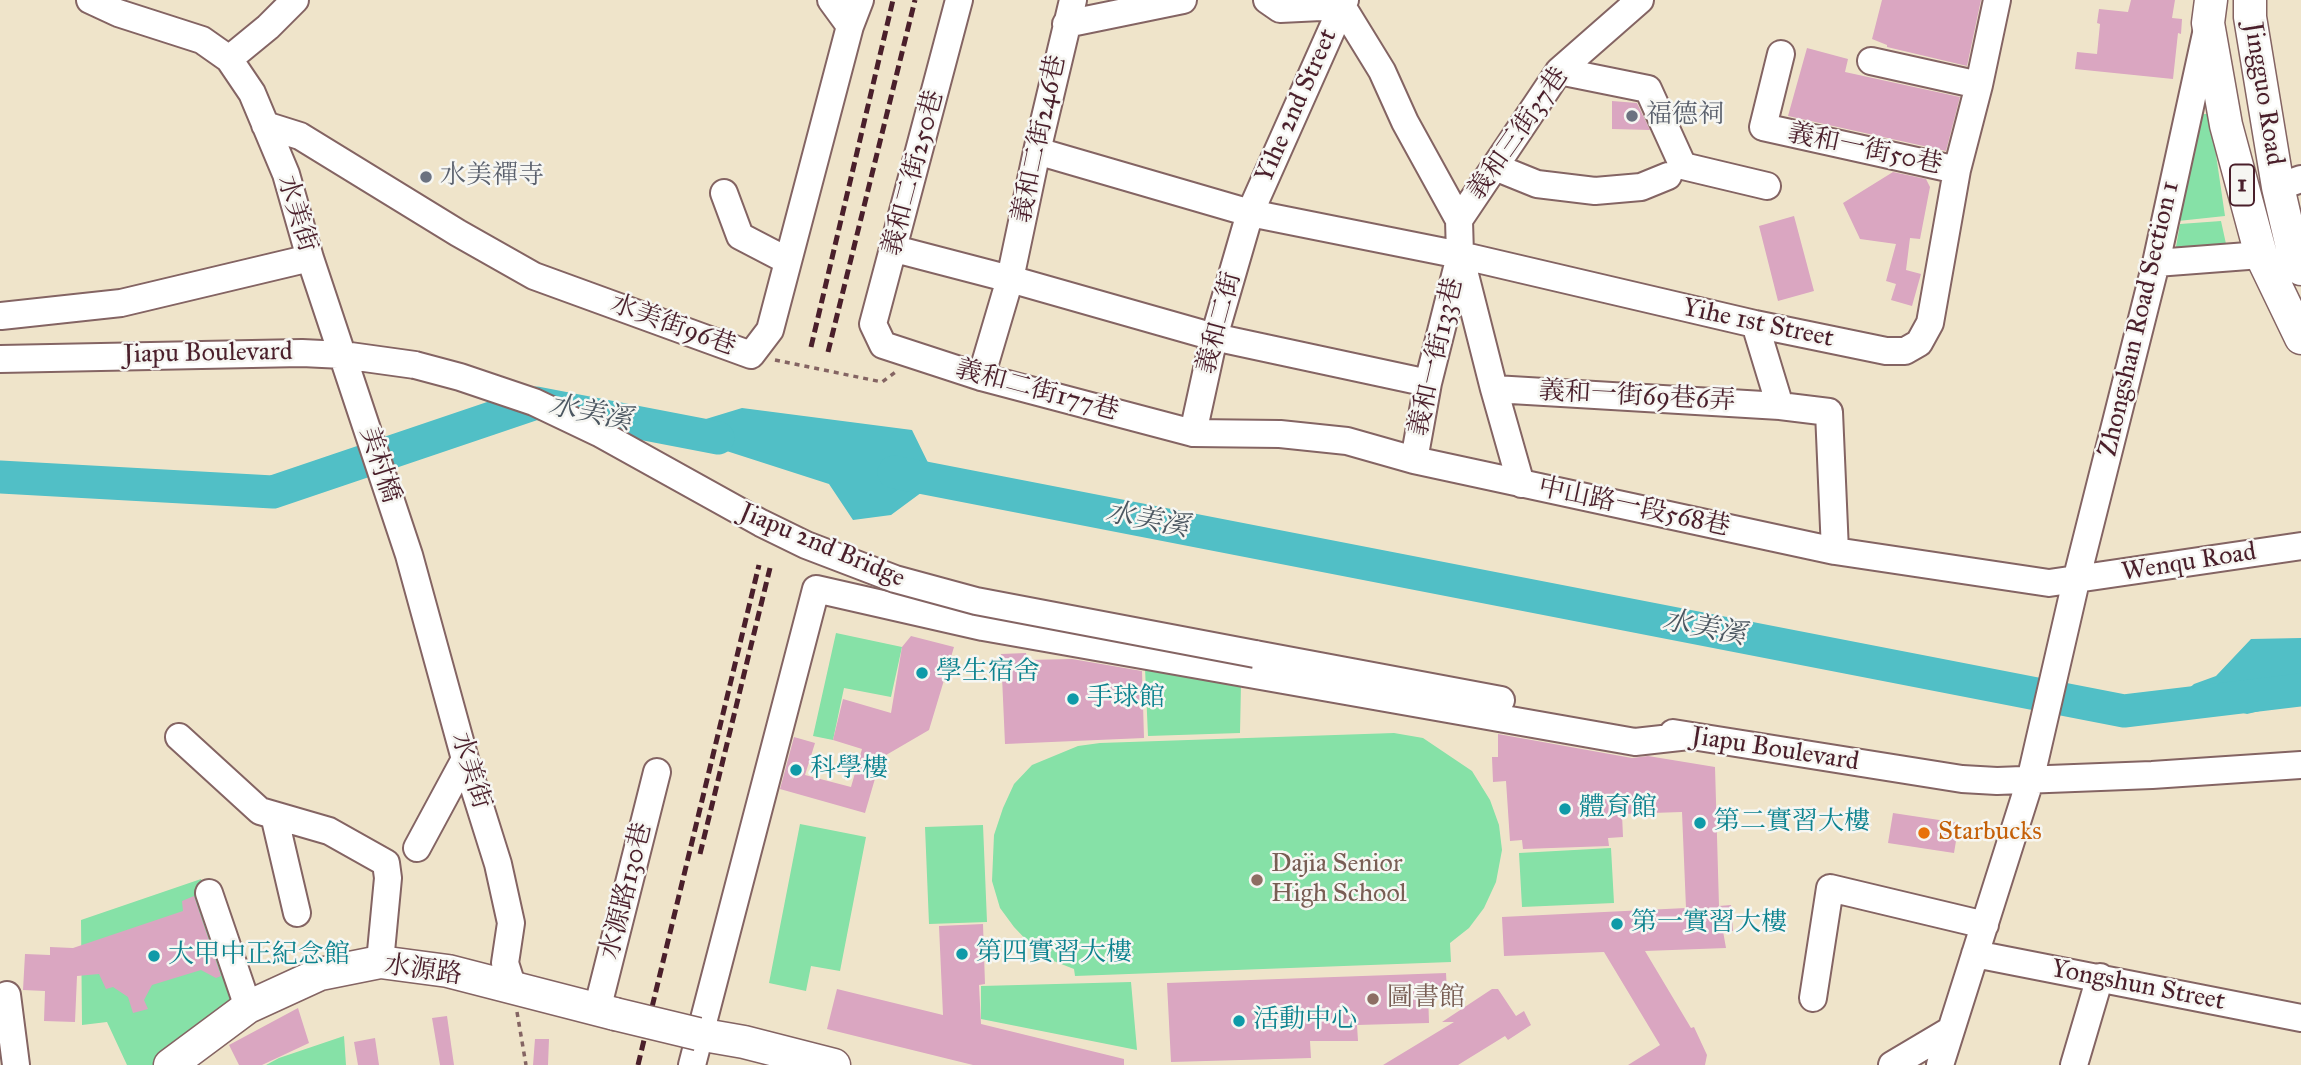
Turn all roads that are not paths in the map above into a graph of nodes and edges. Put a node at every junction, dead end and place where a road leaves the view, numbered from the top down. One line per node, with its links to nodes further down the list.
1 (90, 0): 16 (street)
2 (295, 0): 16 (street)
3 (831, 0): 14 (street)
4 (860, 0): 14 (street, 水美街96巷)
5 (959, 0): 30 (street, 義和二街250巷)
6 (1183, 0): 13 (street)
7 (1267, 0): 11 (street)
8 (1640, 0): 18 (street, 義和三街37巷)
9 (1997, 0): 19 (street, Yihe 1st Street)
10 (2250, 0): 25 (main road, Jingguo Road / 1)
11 (1344, 3): 28 (street, Yihe 2nd Street); 29 (street)
12 (2214, 8): 32 (main road, Jingguo Road / 1); 35 (street, Zhongshan Road Section 1)
13 (1069, 12): 21 (street, 義和二街246巷)
14 (850, 26): 34 (street, 水美街96巷)
15 (1781, 54): 23 (street, 義和一街50巷)
16 (229, 59): 20 (street, 水美街)
17 (1871, 61): 19 (street)
18 (1559, 71): 22 (street, 義和三街37巷); 26 (street)
19 (1979, 85): 23 (street, Yihe 1st Street)
20 (265, 125): 33 (street, 水美街); 34 (street, 水美街96巷)
21 (1037, 151): 28 (street, Yihe 1st Street); 37 (street, 義和二街246巷)
22 (1495, 167): 24 (street); 29 (street, 義和三街37巷)
23 (1957, 170): 39 (street, Yihe 1st Street)
24 (1668, 176)
25 (2290, 183): 36 (main road, Jingguo Road / 1)
26 (1766, 186)
27 (724, 193): 34 (street)
28 (1250, 213): 31 (street, Yihe 1st Street); 40 (street, 義和二街)
29 (1459, 220): 31 (street, 義和三街37巷)
30 (895, 249): 37 (street); 42 (street, 義和二街250巷)
31 (1460, 255): 39 (street, Yihe 1st Street); 47 (street, 義和一街133巷); 48 (street)
32 (2261, 255): 35 (street); 41 (main road, Jingguo Road / 1)
33 (310, 258): 38 (street); 44 (street, 水美街)
34 (788, 261)
35 (2156, 263): 56 (street, Zhongshan Road Section 1)
36 (2301, 269)
37 (1010, 279): 40 (street); 46 (street, 義和二街246巷)
38 (1, 316)
39 (1755, 324): 49 (street)
40 (1214, 337): 47 (street); 50 (street, 義和二街)
41 (2301, 338)
42 (883, 345): 46 (street, 義和二街177巷)
43 (0, 359): 44 (street, Jiapu Boulevard)
44 (346, 365): 45 (street, Jiapu Boulevard); 55 (street, 美村橋)
45 (415, 365): 57 (street, Jiapu 2nd Bridge, bridge)
46 (981, 377): 50 (street, 義和二街177巷)
47 (1428, 383): 51 (street, 義和一街133巷)
48 (1494, 389): 49 (street, 義和一街69巷6弄); 52 (street)
49 (1780, 406): 54 (street, 義和一街69巷6弄)
50 (1193, 433): 51 (street, 中山路一段568巷)
51 (1414, 460): 52 (street, 中山路一段568巷)
52 (1521, 484): 54 (street, 中山路一段568巷)
53 (2301, 546): 56 (street, Wenqu Road)
54 (1835, 551): 56 (street, 中山路一段568巷)
55 (408, 555): 60 (street, 水美街)
56 (2076, 581): 63 (street, Zhongshan Road Section 1)
57 (1255, 654): 58 (street, Jiapu Boulevard)
58 (1689, 736): 63 (street, Jiapu Boulevard); 79 (street)
59 (179, 737): 64 (street)
60 (465, 759): 65 (street); 72 (street, 水美街)
61 (2301, 765): 63 (street, Jiapu Boulevard)
62 (657, 772): 76 (street, 水源路130巷)
63 (2030, 781): 68 (street)
64 (274, 815): 67 (street); 70 (street)
65 (417, 848)
66 (209, 893): 75 (street)
67 (297, 913)
68 (1985, 925): 69 (street); 74 (street)
69 (1975, 954): 71 (street, Yongshun Street); 78 (street)
70 (380, 962): 72 (main road, 水源路); 75 (main road, 水源路)
71 (2100, 977): 77 (street, Yongshun Street); 87 (street)
72 (513, 988): 76 (main road, 水源路)
73 (0, 998): 81 (street)
74 (1813, 998)
75 (248, 1007): 82 (main road, 水源路)
76 (606, 1012): 79 (main road, 水源路, bridge)
77 (2301, 1018)
78 (1951, 1030): 85 (street); 86 (street)
79 (698, 1034): 80 (main road, 水源路); 83 (street)
80 (751, 1054): 84 (main road, 水源路)
81 (16, 1065)
82 (170, 1065)
83 (692, 1065)
84 (834, 1065)
85 (1892, 1065)
86 (1940, 1065)
87 (2074, 1065)

